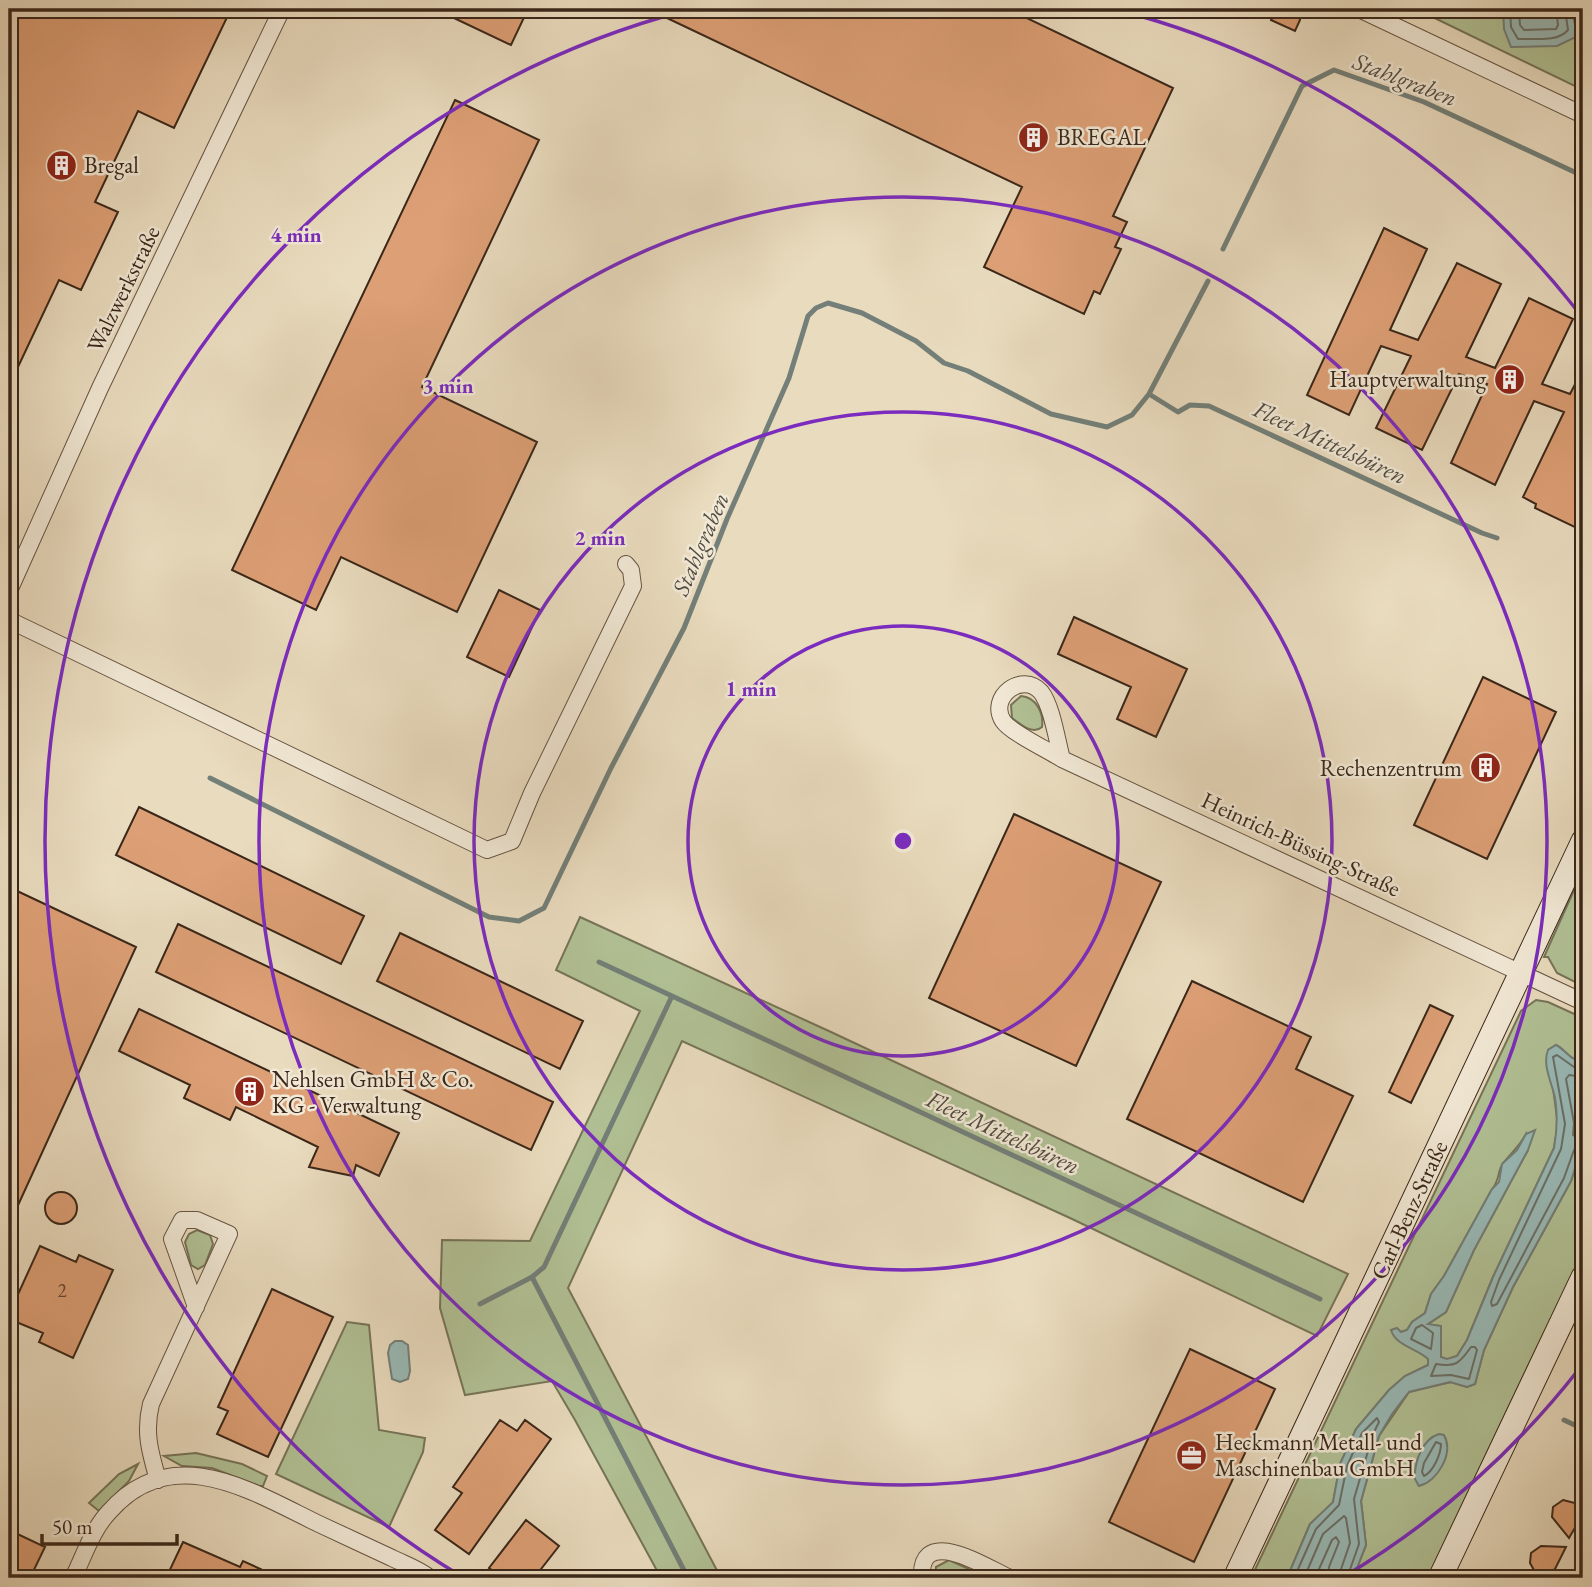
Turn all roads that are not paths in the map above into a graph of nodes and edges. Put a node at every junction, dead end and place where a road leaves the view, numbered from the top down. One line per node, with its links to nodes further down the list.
1 (282, 9): 5 (street, Walzwerkstraße)
2 (1359, 9): 3 (street)
3 (1583, 115)
4 (626, 564): 6 (street)
5 (9, 591)
6 (9, 620)
7 (1062, 760): 7 (street, Heinrich-Büssing-Straße); 9 (street, Heinrich-Büssing-Straße)
8 (1583, 841): 9 (street, Carl-Benz-Straße)
9 (1521, 972): 10 (street, Heinrich-Büssing-Straße); 18 (street, Carl-Benz-Straße)
10 (1583, 1002)
11 (1583, 1276): 19 (street)
12 (196, 1307): 12 (street); 13 (street)
13 (158, 1480): 14 (street); 15 (street)
14 (73, 1578)
15 (430, 1578)
16 (922, 1578): 17 (street)
17 (1010, 1578)
18 (1235, 1578)
19 (1440, 1578)

